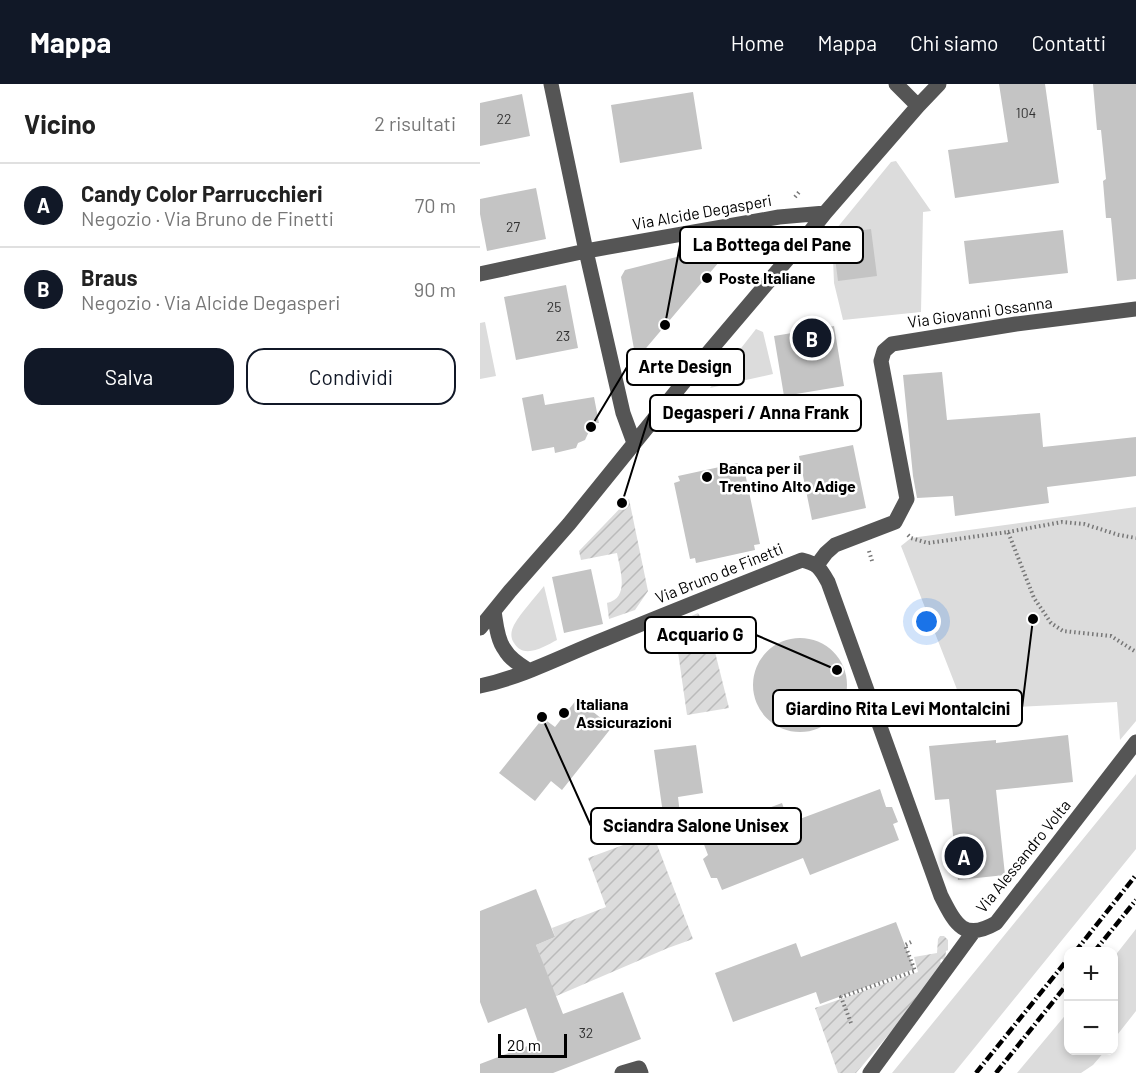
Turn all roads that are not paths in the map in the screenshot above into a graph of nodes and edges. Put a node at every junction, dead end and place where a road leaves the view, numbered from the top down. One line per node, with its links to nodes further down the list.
1 (551, 84): 6 (street)
2 (896, 84): 4 (street)
3 (939, 84): 4 (street)
4 (918, 106): 5 (street)
5 (825, 213): 6 (street, Via Alcide Degasperi); 9 (street)
6 (586, 251): 7 (street, Via Alcide Degasperi); 9 (street)
7 (480, 274)
8 (1136, 309): 10 (street, Via Giovanni Ossanna)
9 (634, 443): 11 (street)
10 (817, 565): 13 (street, Via Bruno de Finetti); 16 (street)
11 (494, 611): 12 (street); 13 (street)
12 (480, 628)
13 (528, 670): 14 (street, Via Bruno de Finetti)
14 (480, 686)
15 (1135, 744): 16 (street, Via Alessandro Volta)
16 (974, 931): 19 (street, Via Alessandro Volta)
17 (622, 1073): 18 (street)
18 (641, 1073)
19 (870, 1073)

